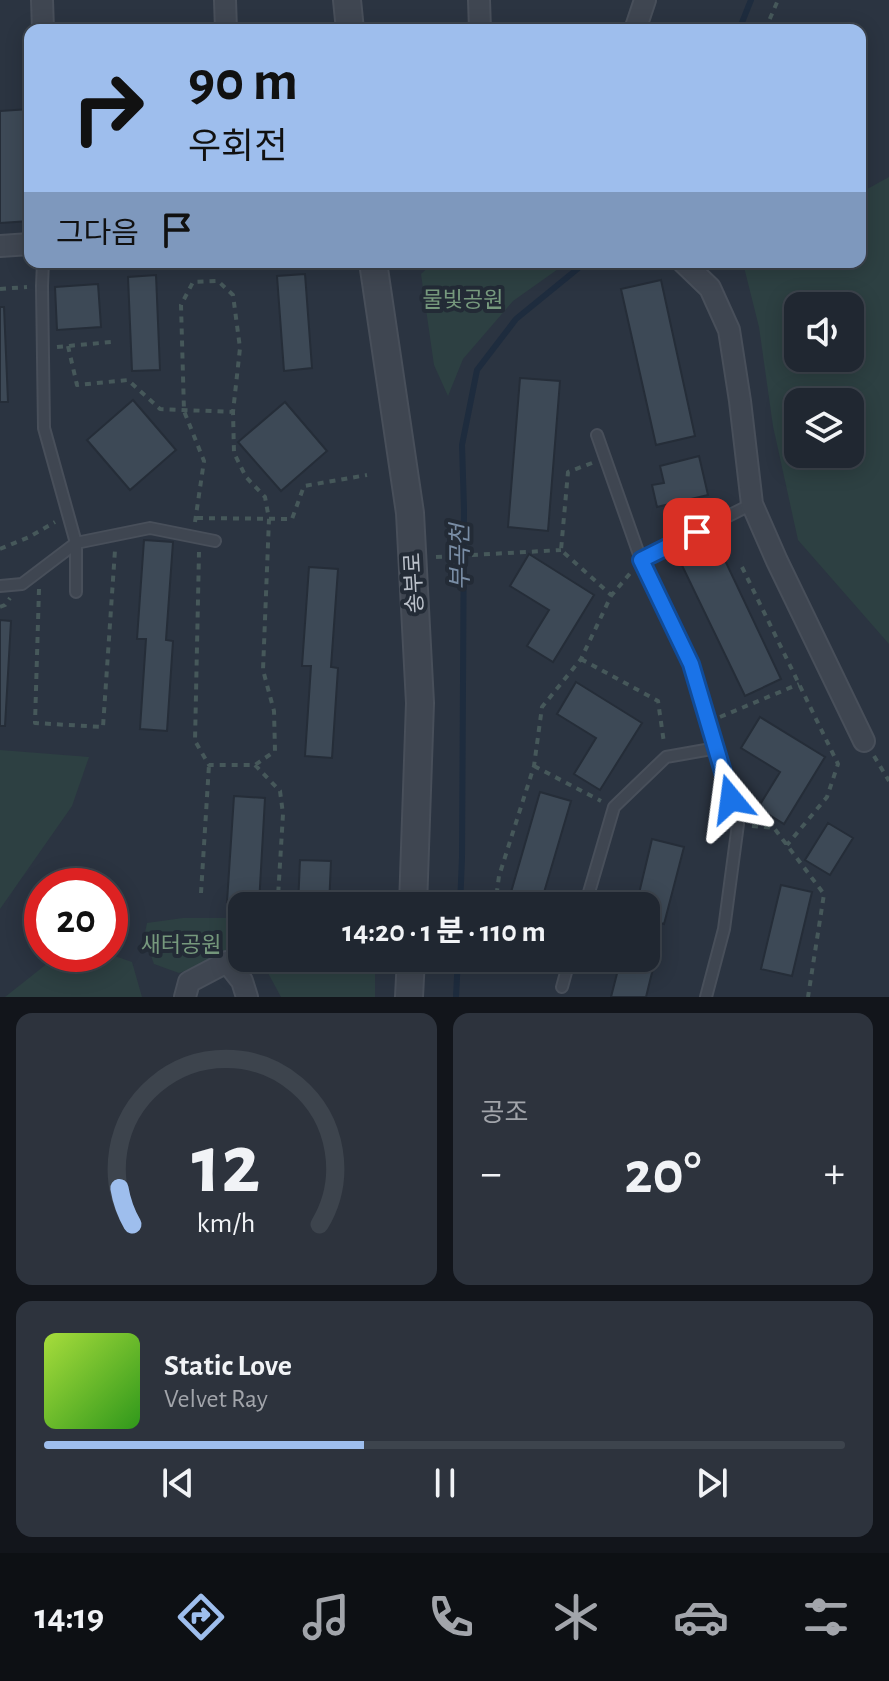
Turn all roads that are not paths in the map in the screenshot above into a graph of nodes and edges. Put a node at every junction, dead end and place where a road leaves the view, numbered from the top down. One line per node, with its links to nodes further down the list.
1 (42, 0): 6 (street)
2 (225, 0): 7 (street)
3 (347, 0): 8 (street)
4 (479, 0): 9 (street)
5 (645, 0): 10 (street)
6 (43, 24)
7 (226, 24)
8 (349, 24)
9 (480, 24)
10 (637, 24)
11 (24, 244): 12 (street)
12 (0, 246)
13 (43, 268): 19 (lane)
14 (374, 268): 25 (street, 송부로)
15 (689, 268): 17 (street)
16 (597, 435): 20 (lane)
17 (752, 504): 20 (lane); 23 (street)
18 (215, 541): 19 (lane)
19 (76, 543): 21 (lane); 22 (lane)
20 (641, 560): 24 (lane)
21 (0, 586)
22 (76, 592)
23 (864, 741)
24 (717, 748): 26 (lane); 33 (lane)
25 (413, 892)
26 (589, 892)
27 (410, 972): 32 (street)
28 (566, 972): 29 (lane)
29 (562, 987)
30 (185, 997): 31 (street)
31 (247, 997)
32 (409, 997)
33 (706, 997)

